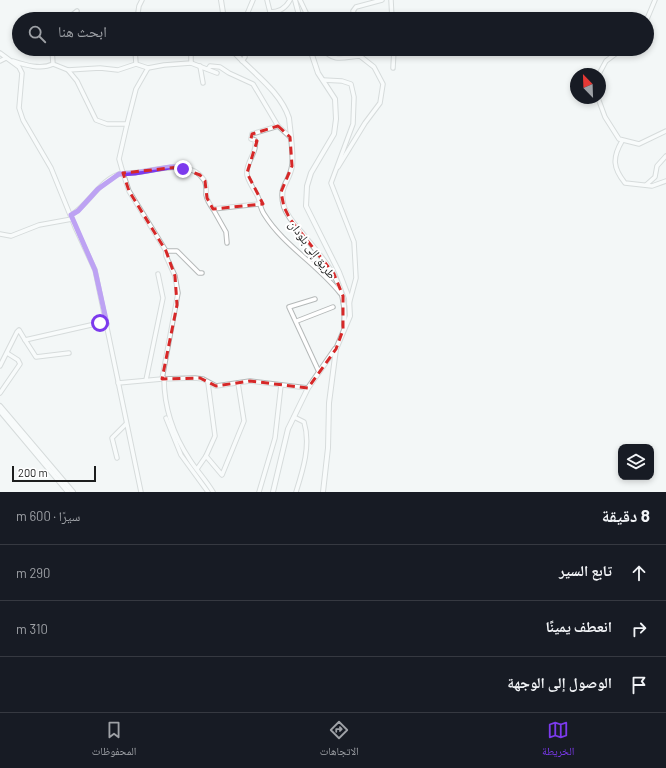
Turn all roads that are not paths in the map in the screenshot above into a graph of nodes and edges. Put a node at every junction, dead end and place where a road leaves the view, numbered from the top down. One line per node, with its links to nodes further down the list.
1 (142, 0): 11 (street)
2 (221, 0): 12 (main road)
3 (253, 0): 13 (street)
4 (267, 0): 5 (street)
5 (290, 0)
6 (295, 0): 14 (main road)
7 (300, 0): 15 (street)
8 (382, 0): 16 (street)
9 (392, 0): 17 (street)
10 (655, 0): 18 (street)
11 (138, 12)
12 (223, 12)
13 (248, 12)
14 (298, 12)
15 (306, 12)
16 (354, 12)
17 (392, 12)
18 (650, 12)
19 (0, 53): 31 (street)
20 (52, 56): 34 (street)
21 (136, 56): 35 (street)
22 (191, 56): 36 (street)
23 (238, 56): 32 (main road, طريق إلى بلودان)
24 (245, 56): 32 (street)
25 (312, 56): 44 (main road)
26 (330, 56): 27 (street)
27 (360, 56)
28 (360, 56): 53 (street)
29 (394, 56): 39 (street)
30 (612, 56): 40 (street)
31 (8, 59): 33 (street); 34 (street); 59 (street)
32 (242, 60): 50 (main road, طريق إلى بلودان)
33 (0, 61)
34 (53, 64): 42 (street)
35 (136, 64): 38 (street); 42 (street)
36 (191, 64): 37 (street); 38 (street)
37 (200, 66): 41 (street); 45 (street)
38 (148, 68): 47 (street)
39 (393, 68)
40 (602, 68)
41 (208, 69): 43 (street); 48 (street)
42 (68, 70): 47 (street)
43 (217, 73)
44 (323, 80): 53 (street); 67 (main road)
45 (203, 83)
46 (601, 104): 51 (street)
47 (127, 124): 54 (street)
48 (278, 126): 50 (street); 57 (street)
49 (666, 131): 51 (street)
50 (290, 137): 65 (main road, طريق إلى بلودان)
51 (622, 141): 56 (street)
52 (666, 156): 56 (street)
53 (336, 170): 67 (street)
54 (123, 173): 58 (street); 59 (street); 62 (street)
55 (666, 181): 56 (street)
56 (642, 186)
57 (259, 204): 58 (street); 65 (street)
58 (213, 209): 61 (street)
59 (71, 217): 60 (street); 70 (street)
60 (0, 234)
61 (226, 243)
62 (166, 251): 63 (street); 78 (street)
63 (202, 273)
64 (158, 274): 79 (street)
65 (343, 296): 71 (main road, طريق إلى بلودان)
66 (314, 299): 69 (street)
67 (349, 304): 71 (main road)
68 (333, 307): 69 (street)
69 (297, 321): 77 (street)
70 (107, 324): 72 (street); 80 (street)
71 (343, 330): 73 (main road)
72 (25, 340): 74 (street); 75 (street)
73 (336, 349): 77 (main road); 102 (main road)
74 (7, 353): 76 (street); 85 (street)
75 (69, 353)
76 (0, 366)
77 (318, 372): 84 (main road)
78 (163, 378): 79 (street); 81 (street); 93 (street)
79 (146, 380): 80 (street)
80 (118, 383): 90 (street)
81 (208, 383): 82 (street); 91 (street)
82 (238, 383): 83 (street); 91 (street)
83 (281, 385): 84 (street); 99 (street)
84 (308, 388): 88 (main road)
85 (0, 393)
86 (0, 406): 95 (main road)
87 (0, 411): 94 (main road)
88 (294, 417): 100 (main road); 101 (street)
89 (166, 418): 97 (street)
90 (126, 424): 92 (street); 96 (street)
91 (206, 456): 93 (street)
92 (117, 458)
93 (197, 468): 98 (street)
94 (68, 492)
95 (73, 492)
96 (141, 492)
97 (208, 492)
98 (213, 492)
99 (259, 492)
100 (273, 492)
101 (296, 492)
102 (322, 492)

